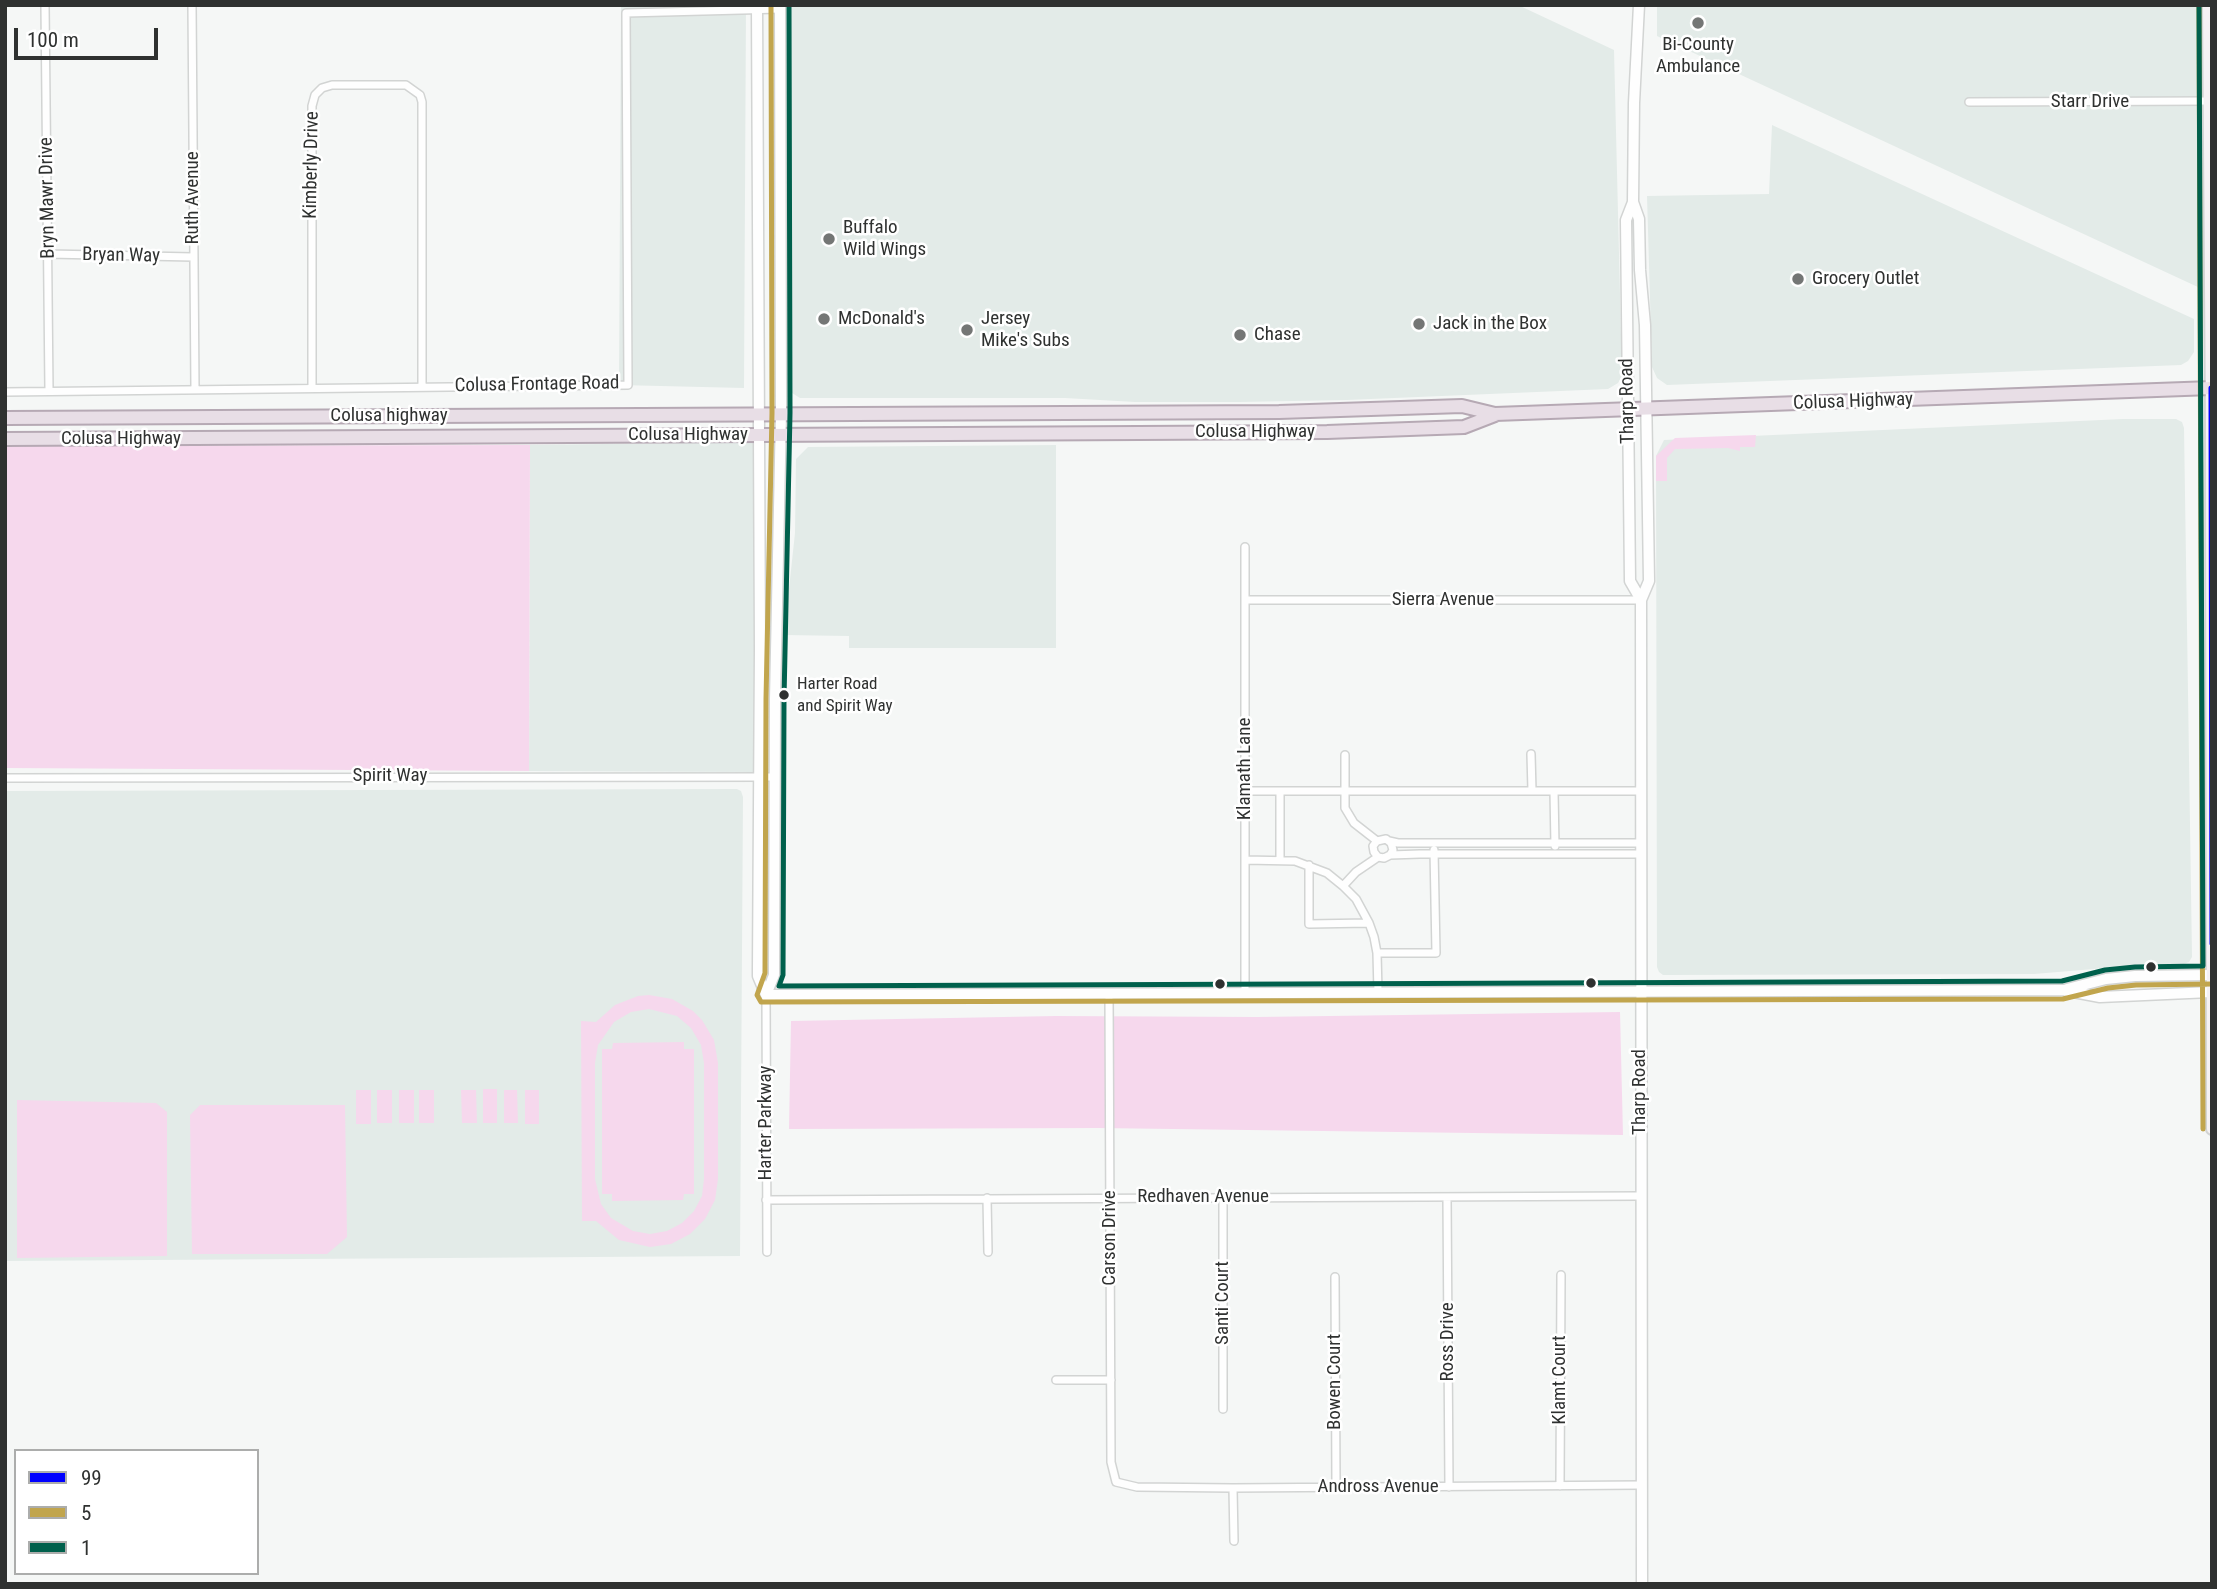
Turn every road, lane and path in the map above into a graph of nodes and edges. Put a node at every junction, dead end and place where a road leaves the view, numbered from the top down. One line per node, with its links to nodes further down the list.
1 (45, 5): 10 (street, Bryn Mawr Drive)
2 (192, 5): 11 (street, Ruth Avenue)
3 (1639, 5): 9 (street, Tharp Road)
4 (2208, 5): 7 (main road)
5 (757, 7): 6 (street, Colusa Frontage Road); 13 (street, Colusa Frontage Road); 21 (street, Harter Parkway)
6 (780, 7): 20 (street, Harter Parkway)
7 (2210, 101): 8 (street, Starr Drive); 14 (main road)
8 (1969, 103)
9 (1633, 202): 18 (street, Tharp Road); 19 (street, Tharp Road)
10 (49, 254): 11 (street, Bryan Way); 16 (street, Bryn Mawr Drive)
11 (193, 257): 15 (street, Ruth Avenue)
12 (312, 387): 13 (street, Colusa Frontage Road); 13 (street, Kimberly Drive); 15 (street, Colusa Frontage Road)
13 (422, 387)
14 (2211, 388): 18 (highway, Colusa Highway); 56 (main road)
15 (195, 390): 16 (street, Colusa Frontage Road)
16 (49, 391): 17 (street, Colusa Frontage Road)
17 (5, 392)
18 (1648, 408): 19 (highway, Colusa Highway); 29 (street, Tharp Road)
19 (1628, 409): 22 (highway, Colusa Highway); 29 (street, Tharp Road)
20 (781, 413): 21 (highway, Colusa Highway); 22 (highway, Colusa Highway); 24 (street, Harter Parkway)
21 (759, 414): 23 (highway, Colusa highway); 25 (street, Harter Parkway)
22 (1495, 414): 24 (highway, Colusa Highway)
23 (5, 418)
24 (781, 434): 25 (highway, Colusa Highway); 33 (street, Harter Parkway)
25 (759, 435): 26 (highway, Colusa Highway); 32 (street, Harter Parkway)
26 (5, 439)
27 (1245, 547): 28 (street, Klamath Lane)
28 (1245, 600): 29 (street, Sierra Avenue); 35 (street, Klamath Lane)
29 (1641, 600): 39 (street, Tharp Road)
30 (1531, 754): 37 (street)
31 (1345, 755): 40 (street)
32 (758, 777): 33 (street, Spirit Way); 34 (street, Spirit Way); 63 (street, Harter Parkway)
33 (775, 777): 63 (street, Harter Parkway)
34 (5, 778)
35 (1245, 791): 36 (street); 51 (street, Klamath Lane)
36 (1280, 791): 40 (street); 50 (street)
37 (1532, 791): 38 (street); 40 (street)
38 (1554, 791): 39 (street); 44 (street)
39 (1640, 791): 45 (street, Tharp Road)
40 (1345, 792): 41 (street)
41 (1377, 841): 42 (street); 49 (street)
42 (1389, 841): 43 (street); 48 (street)
43 (1434, 843): 44 (street); 46 (street)
44 (1555, 843): 45 (street); 47 (street)
45 (1640, 848): 47 (street); 60 (street, Tharp Road)
46 (1434, 854): 47 (street); 48 (street); 55 (street)
47 (1555, 854)
48 (1390, 855): 49 (street)
49 (1378, 857): 53 (street)
50 (1280, 859): 51 (street); 52 (street)
51 (1245, 860): 58 (street, Klamath Lane)
52 (1309, 865): 53 (street); 54 (street)
53 (1343, 886): 54 (street)
54 (1369, 923): 55 (street)
55 (1377, 953): 59 (street)
56 (2211, 975): 57 (street); 61 (main road)
57 (2063, 989): 60 (street); 61 (street)
58 (1245, 992): 59 (street); 62 (street)
59 (1378, 992): 60 (street)
60 (1640, 992): 66 (street, Tharp Road)
61 (2211, 992): 64 (main road)
62 (1109, 993): 63 (street); 67 (street, Carson Drive)
63 (766, 995): 70 (street, Harter Parkway)
64 (2212, 1129)
65 (1223, 1196): 67 (street, Redhaven Avenue); 68 (street, Redhaven Avenue); 77 (street, Santi Court)
66 (1640, 1196): 68 (street, Redhaven Avenue); 79 (street, Tharp Road)
67 (1110, 1197): 69 (street, Redhaven Avenue); 76 (street, Carson Drive)
68 (1447, 1197): 82 (street, Ross Drive)
69 (988, 1198): 70 (street, Redhaven Avenue); 72 (street)
70 (766, 1200): 71 (street, Harter Parkway)
71 (767, 1252)
72 (988, 1252)
73 (1560, 1275): 81 (street, Klamt Court)
74 (1335, 1277): 80 (street, Bowen Court)
75 (1056, 1380): 76 (street)
76 (1111, 1380): 78 (street, Carson Drive)
77 (1223, 1409)
78 (1116, 1482): 83 (street, Andross Avenue)
79 (1642, 1485): 81 (street, Andross Avenue); 85 (street, Tharp Road)
80 (1336, 1486): 82 (street, Andross Avenue); 83 (street, Andross Avenue)
81 (1560, 1486): 82 (street, Andross Avenue)
82 (1449, 1487)
83 (1233, 1488): 84 (street)
84 (1234, 1541)
85 (1642, 1584)

